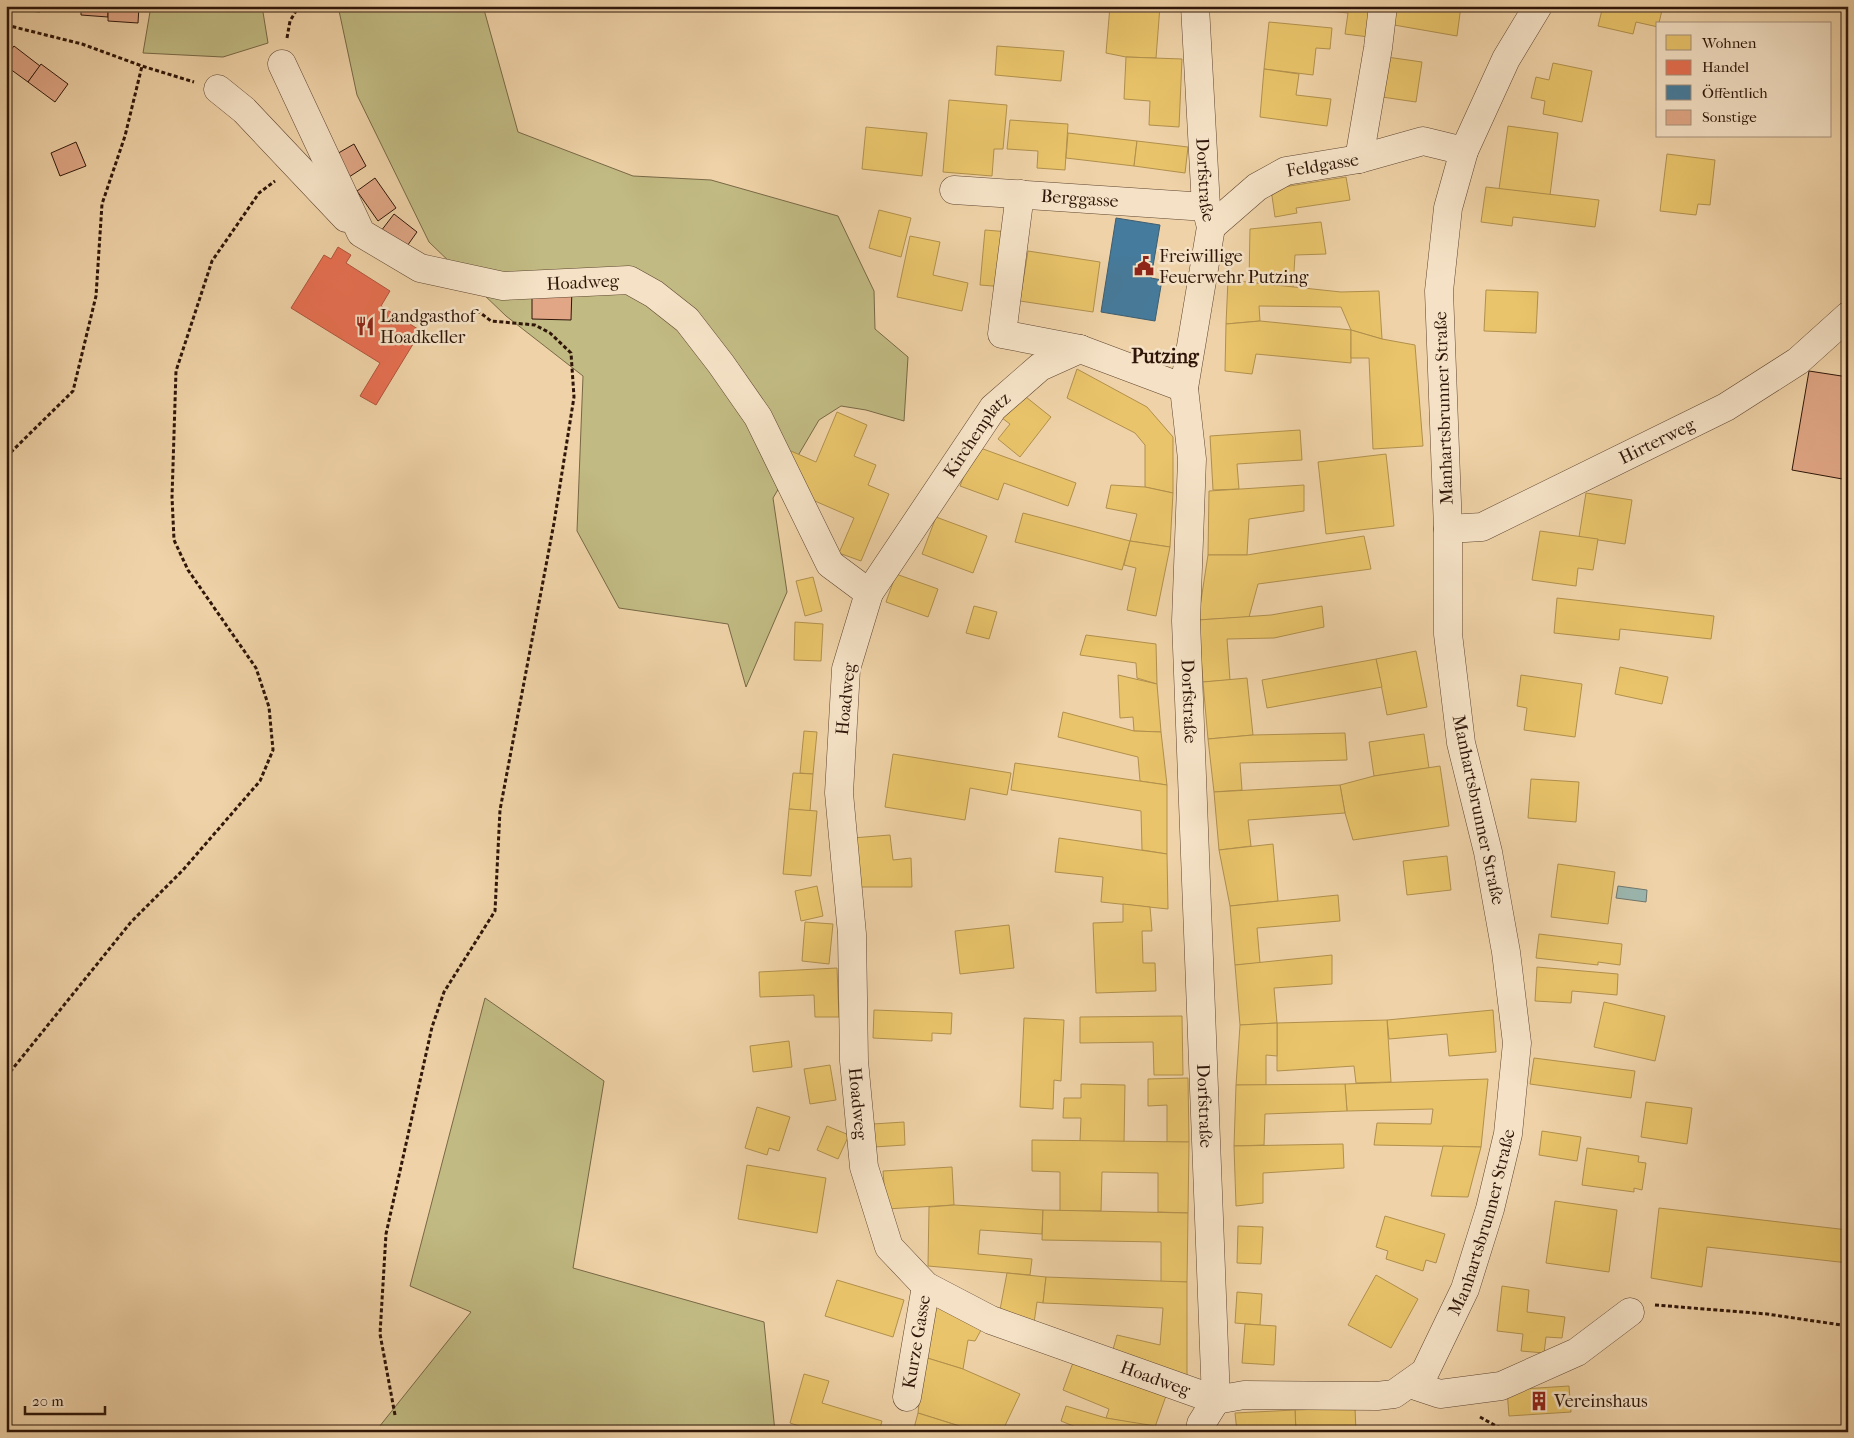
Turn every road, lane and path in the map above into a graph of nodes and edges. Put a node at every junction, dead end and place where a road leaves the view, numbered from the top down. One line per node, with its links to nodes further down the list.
1 (299, 6): 6 (path)
2 (1196, 6): 14 (street, Dorfstraße)
3 (1383, 6): 10 (street, Feldgasse)
4 (1538, 6): 9 (street, Manhartsbrunner Straße)
5 (6, 25): 7 (path)
6 (282, 64): 15 (street)
7 (142, 66): 8 (path); 20 (path)
8 (218, 89): 11 (street, Hoadweg)
9 (1464, 151): 10 (street); 21 (street, Manhartsbrunner Straße)
10 (1359, 159): 14 (street, Feldgasse)
11 (295, 165): 15 (street, Hoadweg); 24 (path)
12 (954, 190): 13 (street, Berggasse)
13 (1020, 194): 14 (street, Berggasse); 18 (street)
14 (1208, 217): 19 (street, Dorfstraße)
15 (361, 233): 16 (street, Hoadweg)
16 (451, 275): 23 (street, Hoadweg); 31 (path)
17 (1848, 316): 21 (street, Hirterweg)
18 (1080, 350): 19 (street); 22 (street, Kirchenplatz)
19 (1184, 388): 30 (street, Dorfstraße)
20 (6, 457)
21 (1448, 529): 28 (street, Manhartsbrunner Straße)
22 (900, 549): 23 (street, Hoadweg)
23 (869, 593): 25 (street, Hoadweg)
24 (6, 1077)
25 (926, 1286): 29 (street, Kurze Gasse); 30 (street, Hoadweg)
26 (1630, 1312): 27 (path); 28 (street)
27 (1848, 1326)
28 (1410, 1384): 30 (street, Manhartsbrunner Straße)
29 (907, 1398)
30 (1216, 1400): 32 (street)
31 (395, 1415)
32 (1200, 1432)

